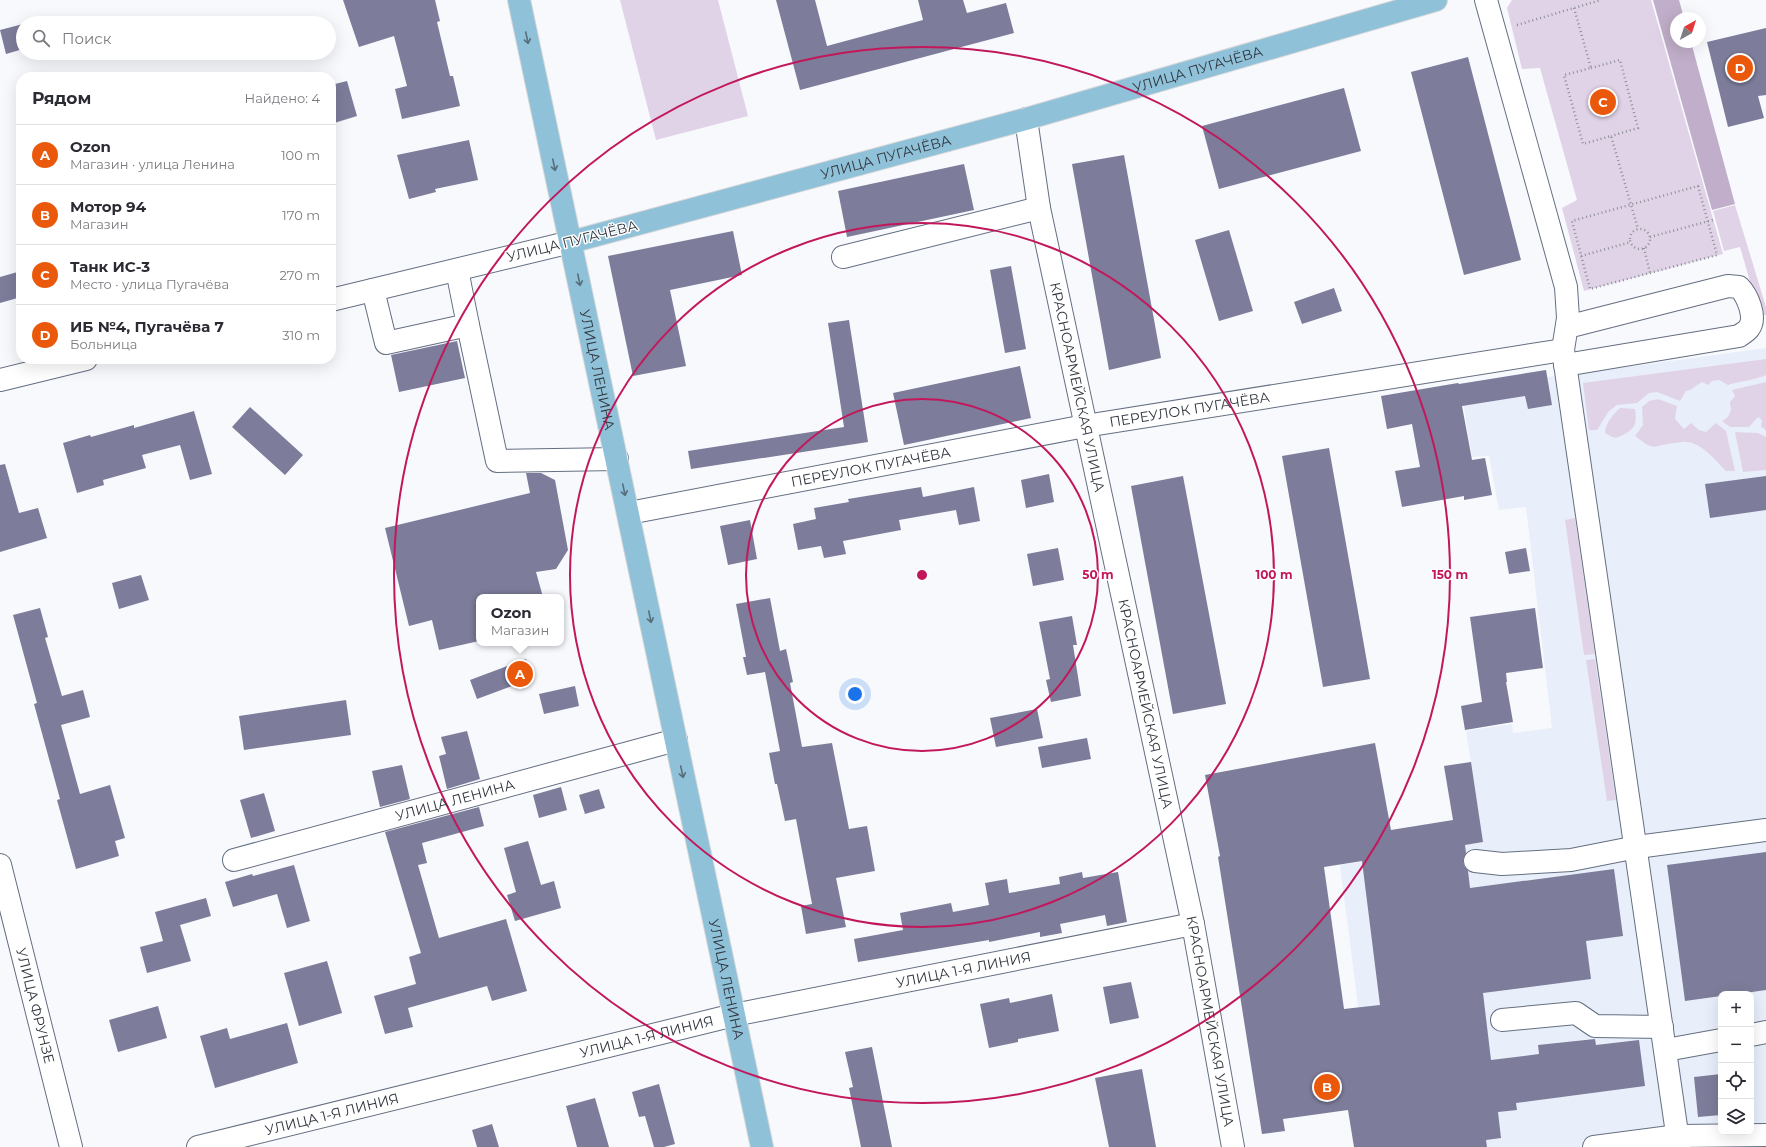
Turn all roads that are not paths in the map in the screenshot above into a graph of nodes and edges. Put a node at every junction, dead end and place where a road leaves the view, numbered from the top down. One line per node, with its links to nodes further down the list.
1 (519, 0): 6 (main road, УЛИЦА ЛЕНИНА, one-way to 6)
2 (1436, 0): 4 (main road, УЛИЦА ПУГАЧЁВА)
3 (1486, 0): 12 (street)
4 (1026, 119): 5 (street, КРАСНОАРМЕЙСКАЯ УЛИЦА); 6 (main road, УЛИЦА ПУГАЧЁВА)
5 (1039, 208): 7 (street); 16 (street, КРАСНОАРМЕЙСКАЯ УЛИЦА)
6 (571, 242): 8 (street, УЛИЦА ПУГАЧЁВА); 17 (main road, УЛИЦА ЛЕНИНА, one-way to 17)
7 (843, 257)
8 (457, 270): 9 (street, УЛИЦА ПУГАЧЁВА); 11 (street)
9 (373, 290): 10 (street, УЛИЦА ПУГАЧЁВА); 11 (street)
10 (336, 299)
11 (468, 324): 17 (street)
12 (1567, 327): 13 (street); 13 (street, ПЕРЕУЛОК ПУГАЧЁВА)
13 (1564, 357): 16 (street, ПЕРЕУЛОК ПУГАЧЁВА); 21 (street)
14 (66, 364): 15 (street)
15 (0, 380)
16 (1085, 426): 18 (street, ПЕРЕУЛОК ПУГАЧЁВА); 25 (street, КРАСНОАРМЕЙСКАЯ УЛИЦА)
17 (617, 459): 18 (main road, УЛИЦА ЛЕНИНА, one-way to 18)
18 (629, 513): 19 (main road, УЛИЦА ЛЕНИНА, one-way to 19)
19 (676, 740): 22 (street, УЛИЦА ЛЕНИНА); 26 (main road, УЛИЦА ЛЕНИНА, one-way to 26)
20 (1766, 830): 21 (street)
21 (1637, 847): 23 (street); 28 (street)
22 (234, 860)
23 (1475, 861)
24 (0, 865): 35 (street, УЛИЦА ФРУНЗЕ)
25 (1193, 924): 26 (street, УЛИЦА 1-Я ЛИНИЯ); 38 (street, КРАСНОАРМЕЙСКАЯ УЛИЦА)
26 (734, 1015): 36 (street, УЛИЦА 1-Я ЛИНИЯ); 37 (main road, УЛИЦА ЛЕНИНА)
27 (1502, 1020): 28 (street)
28 (1662, 1027): 32 (street)
29 (1766, 1032): 30 (street)
30 (1754, 1034)
31 (1718, 1041): 32 (street)
32 (1666, 1050): 34 (street)
33 (1766, 1135): 34 (street)
34 (1679, 1142): 39 (street)
35 (71, 1147)
36 (198, 1147)
37 (762, 1147)
38 (1233, 1147)
39 (1594, 1147)

